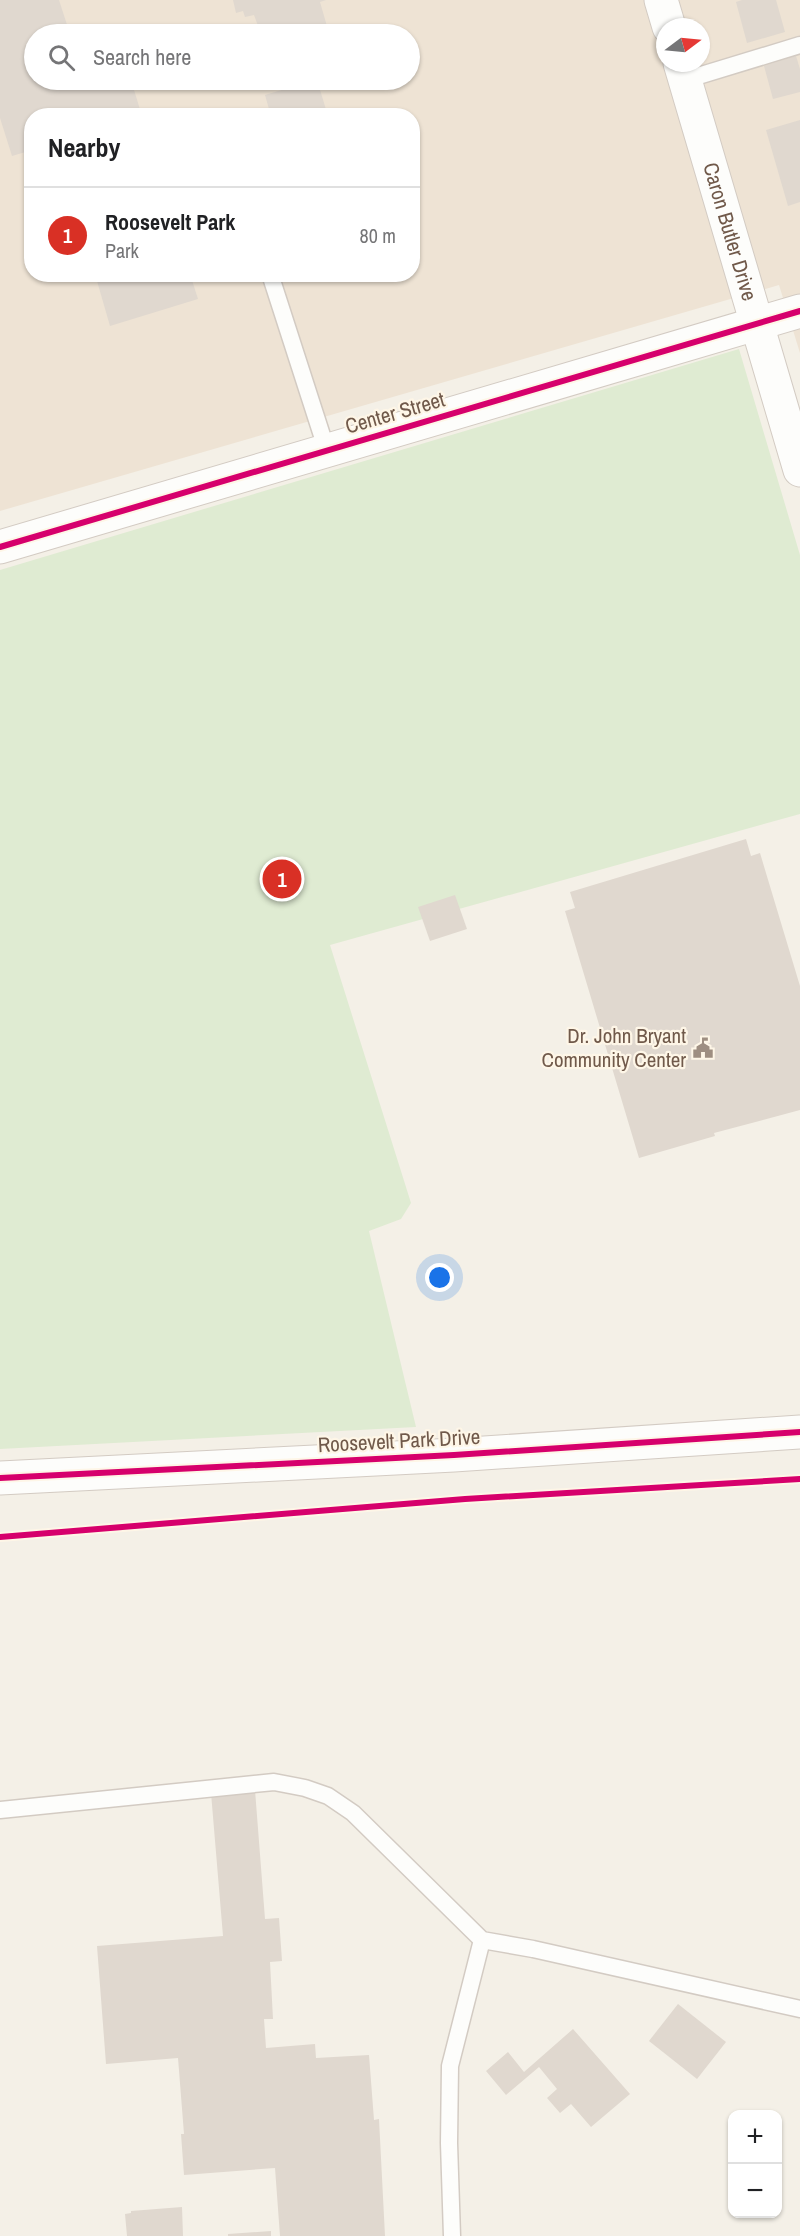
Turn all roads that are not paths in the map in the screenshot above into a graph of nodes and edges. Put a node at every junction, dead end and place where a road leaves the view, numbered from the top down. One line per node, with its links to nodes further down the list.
1 (661, 0): 2 (street)
2 (666, 18)
3 (800, 45): 4 (lane)
4 (710, 65)
5 (682, 72): 8 (street, Caron Butler Drive)
6 (273, 282): 9 (lane)
7 (800, 311): 8 (street, Center Street)
8 (757, 323): 9 (street, Center Street); 10 (street, Caron Butler Drive)
9 (327, 450): 11 (street, Center Street)
10 (800, 470)
11 (0, 547)
12 (800, 1432): 13 (street, Roosevelt Park Drive)
13 (0, 1478)
14 (0, 1810): 15 (lane)
15 (482, 1940): 16 (lane); 17 (lane)
16 (800, 2009)
17 (452, 2236)

